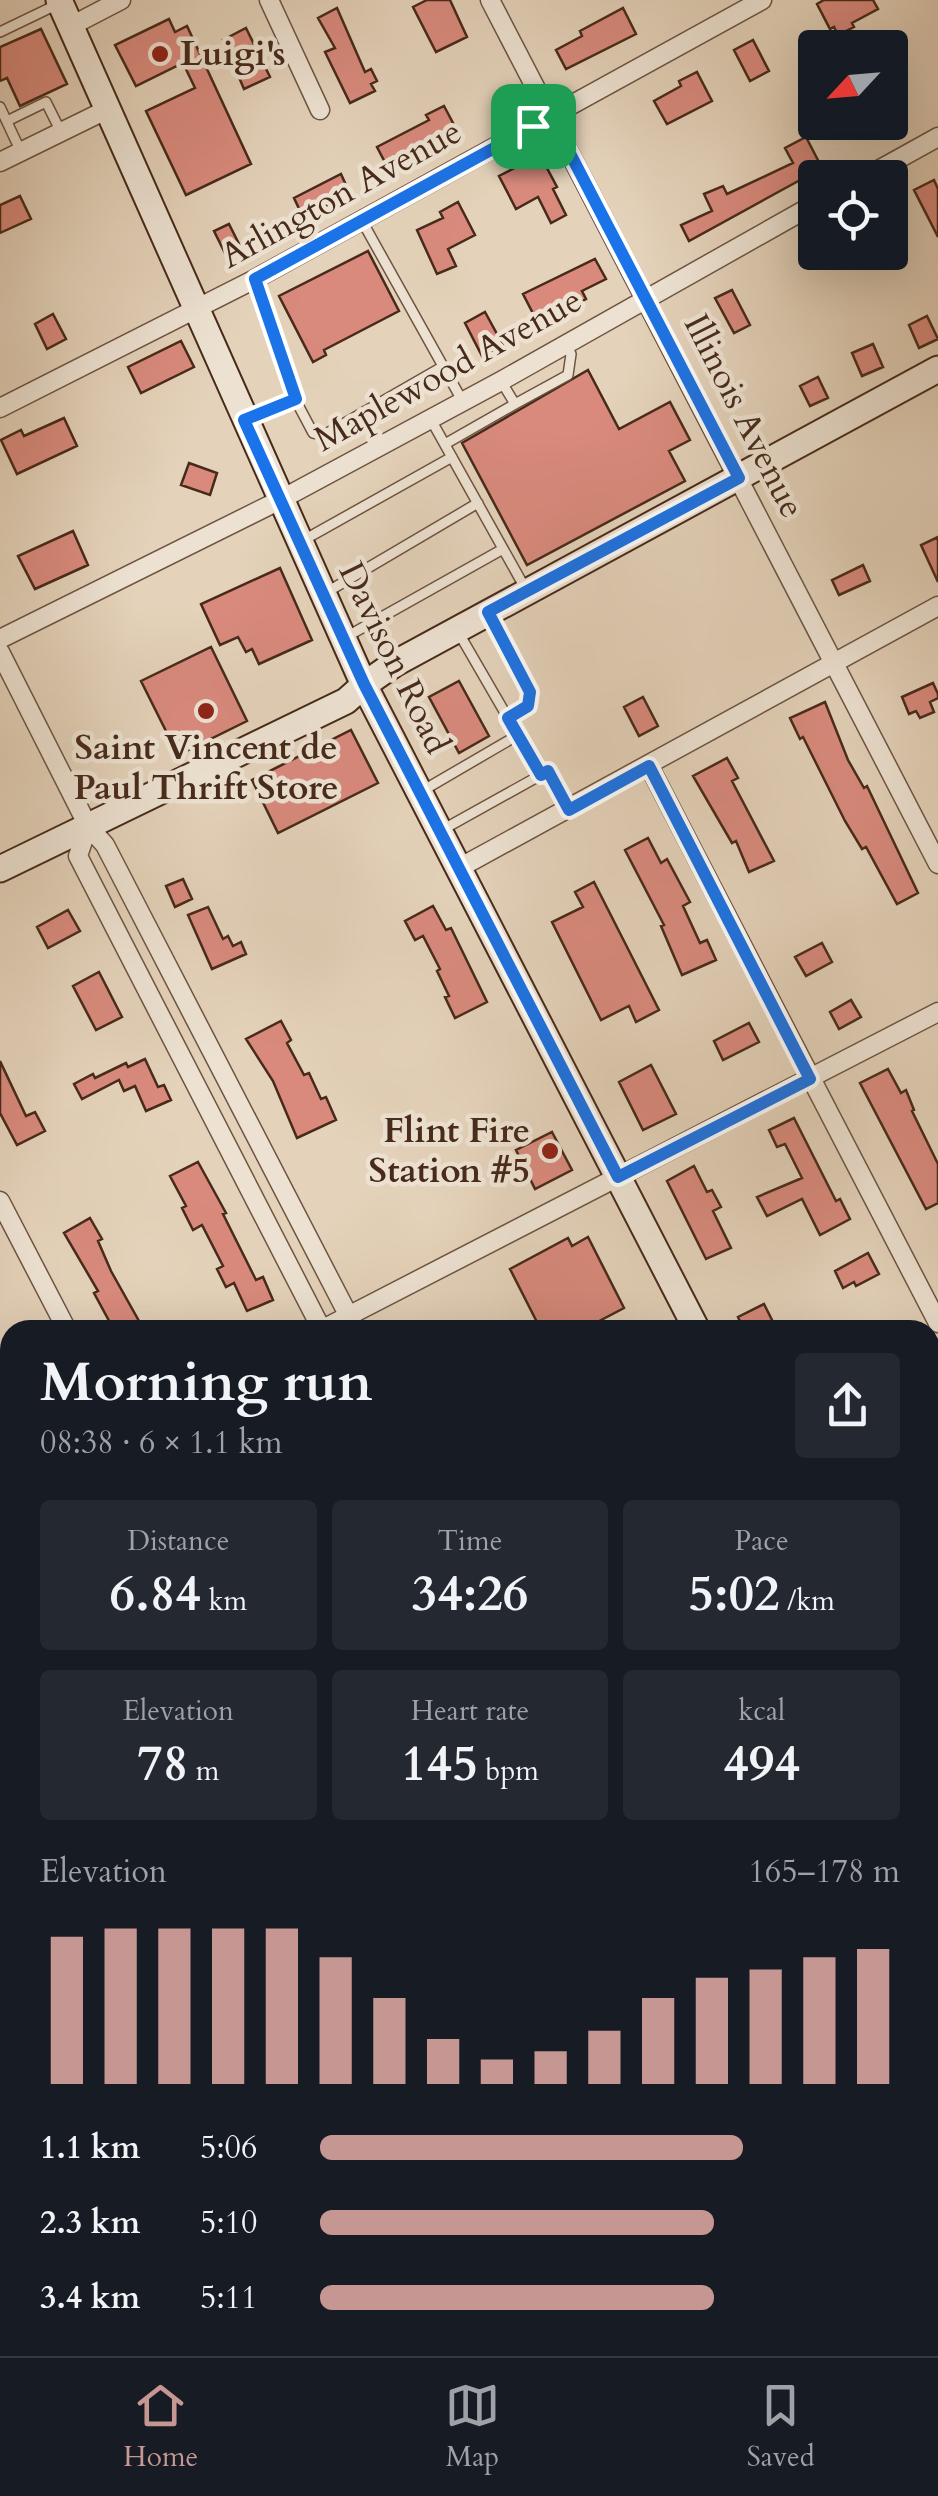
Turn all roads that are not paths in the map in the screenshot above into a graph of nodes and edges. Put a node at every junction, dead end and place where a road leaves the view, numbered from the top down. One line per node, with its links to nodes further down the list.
1 (121, 0): 5 (street)
2 (269, 0): 9 (street)
3 (490, 0): 10 (street, Illinois Avenue)
4 (762, 0): 10 (street, Arlington Avenue)
5 (63, 10): 6 (lane); 8 (main road, Davison Road)
6 (0, 32)
7 (0, 107): 11 (lane)
8 (106, 110): 12 (street); 21 (main road, Davison Road)
9 (320, 110)
10 (551, 117): 18 (street, Arlington Avenue); 20 (street, Illinois Avenue)
11 (7, 121): 12 (lane); 14 (lane)
12 (61, 132): 14 (street)
13 (938, 136): 15 (street)
14 (21, 152): 16 (street)
15 (896, 160)
16 (0, 162)
17 (798, 213): 20 (street, Maplewood Avenue)
18 (362, 220): 19 (street, Arlington Avenue); 23 (lane)
19 (255, 279): 21 (street, Arlington Avenue); 26 (lane)
20 (646, 298): 22 (street, Maplewood Avenue); 34 (street, Illinois Avenue)
21 (194, 310): 29 (street, Arlington Avenue); 31 (main road, Davison Road)
22 (566, 343): 25 (street, Maplewood Avenue); 28 (lane)
23 (444, 366): 26 (lane); 27 (lane)
24 (938, 370): 34 (main road)
25 (501, 381): 27 (street, Maplewood Avenue); 28 (lane)
26 (296, 399): 31 (lane)
27 (462, 402): 30 (street, Maplewood Avenue)
28 (515, 404): 32 (lane)
29 (0, 408)
30 (430, 418): 32 (lane); 35 (street, Maplewood Avenue)
31 (244, 420): 35 (main road, Davison Road)
32 (445, 444): 33 (lane)
33 (452, 456): 36 (lane); 37 (lane)
34 (739, 478): 39 (main road); 47 (street, Illinois Avenue)
35 (280, 500): 37 (main road, Davison Road); 45 (street, Maplewood Avenue)
36 (478, 503): 38 (lane); 40 (lane)
37 (299, 542): 40 (main road, Davison Road)
38 (504, 549): 39 (lane); 44 (lane)
39 (526, 591): 42 (main road)
40 (324, 594): 44 (main road, Davison Road)
41 (938, 606): 47 (street)
42 (488, 612): 43 (main road); 49 (lane)
43 (457, 629): 48 (main road); 49 (lane)
44 (344, 638): 48 (main road, Davison Road)
45 (0, 639)
46 (0, 652): 55 (street)
47 (835, 663): 51 (street); 57 (street, Illinois Avenue)
48 (364, 684): 53 (main road, Davison Road); 55 (main road)
49 (508, 718): 50 (lane)
50 (518, 735): 52 (lane); 53 (lane)
51 (649, 766): 54 (street); 61 (street)
52 (541, 775): 54 (lane); 56 (lane)
53 (420, 792): 56 (main road, Davison Road)
54 (569, 810): 58 (street)
55 (88, 826): 59 (main road); 65 (street); 66 (street)
56 (440, 832): 58 (main road, Davison Road)
57 (938, 864)
58 (459, 868): 62 (main road, Davison Road)
59 (0, 869)
60 (938, 1012): 61 (street)
61 (810, 1079): 62 (street); 69 (street)
62 (618, 1177): 67 (street); 68 (main road, Davison Road)
63 (0, 1201): 64 (street)
64 (62, 1320)
65 (317, 1320)
66 (350, 1320)
67 (357, 1320)
68 (692, 1320)
69 (936, 1320)

